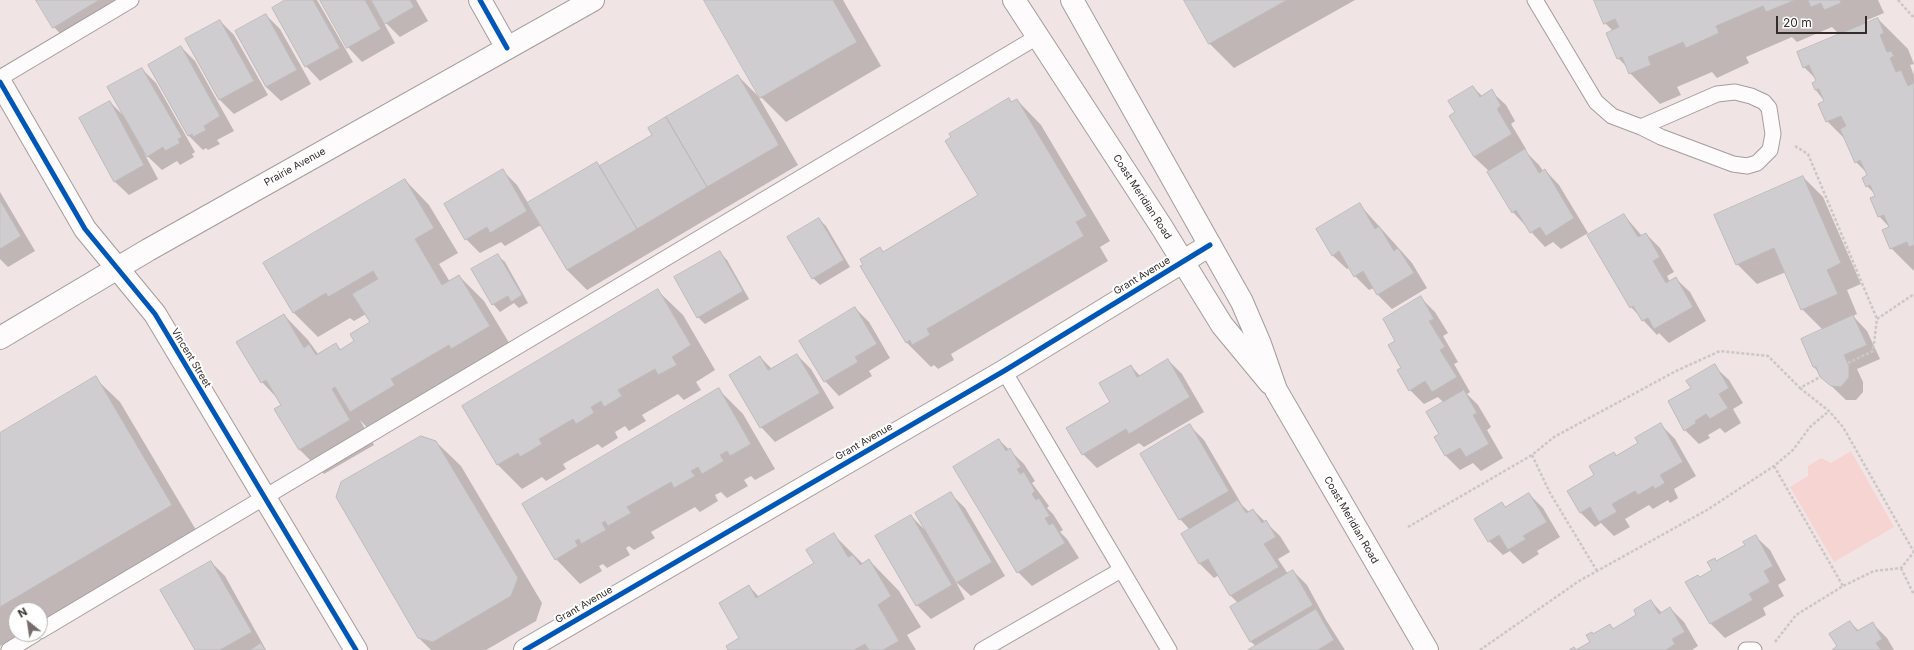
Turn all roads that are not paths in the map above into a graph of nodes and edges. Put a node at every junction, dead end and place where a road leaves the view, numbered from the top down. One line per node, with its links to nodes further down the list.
1 (131, 0): 9 (lane)
2 (480, 0): 8 (main road)
3 (593, 0): 8 (main road, Prairie Avenue)
4 (1014, 0): 7 (main road, Coast Meridian Road)
5 (1072, 0): 12 (main road, Coast Meridian Road)
6 (1535, 0): 11 (lane)
7 (1037, 37): 13 (main road, Coast Meridian Road); 18 (lane)
8 (507, 48): 14 (main road, Prairie Avenue)
9 (0, 78)
10 (0, 82): 14 (main road, Vincent Street)
11 (1641, 127): 11 (lane)
12 (1210, 245): 13 (main road, Grant Avenue); 17 (main road, Coast Meridian Road)
13 (1183, 262): 16 (main road, Grant Avenue); 17 (main road, Coast Meridian Road)
14 (117, 269): 15 (main road, Prairie Avenue); 18 (main road, Vincent Street)
15 (0, 338)
16 (1004, 371): 19 (lane); 25 (main road, Grant Avenue)
17 (1276, 390): 22 (main road, Coast Meridian Road)
18 (264, 498): 20 (lane); 24 (main road, Vincent Street)
19 (1122, 570): 26 (lane); 27 (lane)
20 (48, 626)
21 (22, 642): 23 (lane)
22 (1422, 649)
23 (9, 650)
24 (356, 650)
25 (525, 650)
26 (982, 650)
27 (1169, 650)
28 (1746, 650): 29 (lane)
29 (1754, 650)

